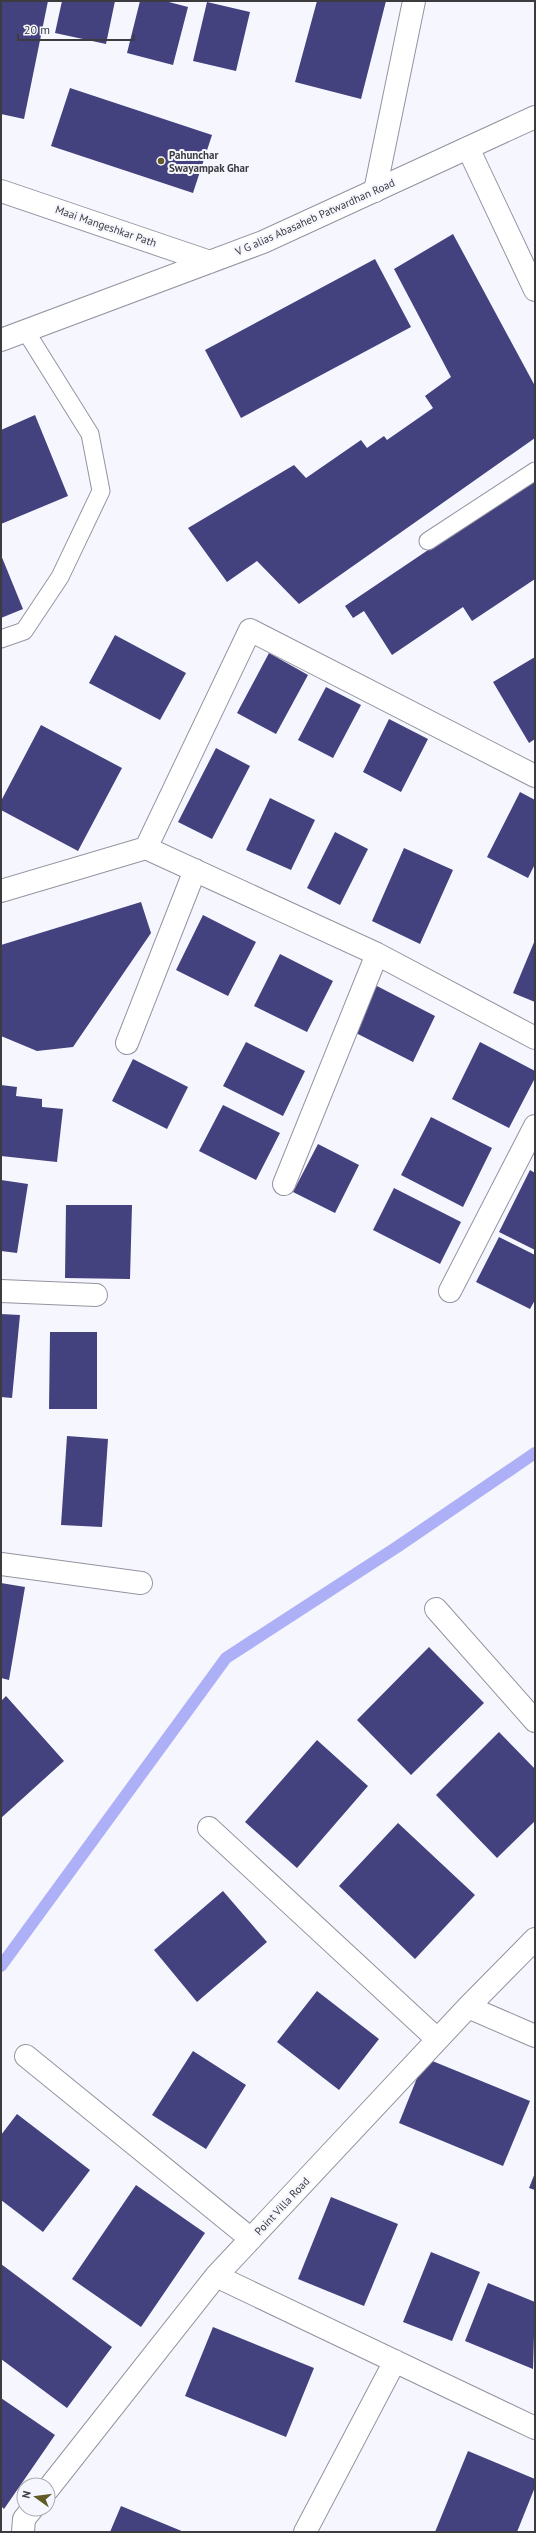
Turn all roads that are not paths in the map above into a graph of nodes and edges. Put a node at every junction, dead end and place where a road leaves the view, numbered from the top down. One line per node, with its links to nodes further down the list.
1 (414, 1): 5 (street)
2 (535, 117): 3 (street, V G alias Abasaheb Patwardhan Road)
3 (468, 148): 5 (street, V G alias Abasaheb Patwardhan Road); 7 (street)
4 (1, 191): 6 (street, Maai Mangeshkar Path)
5 (375, 191): 6 (street, V G alias Abasaheb Patwardhan Road)
6 (210, 262): 8 (street, V G alias Abasaheb Patwardhan Road)
7 (535, 290)
8 (25, 330): 9 (street, V G alias Abasaheb Patwardhan Road); 12 (lane)
9 (1, 340)
10 (535, 471): 11 (lane)
11 (428, 541)
12 (1, 640)
13 (534, 774): 14 (street)
14 (146, 848): 15 (street); 16 (street)
15 (195, 870): 17 (street); 19 (street)
16 (1, 891)
17 (377, 954): 18 (street); 21 (street)
18 (535, 1038)
19 (127, 1043)
20 (535, 1126): 22 (street)
21 (284, 1184)
22 (450, 1291)
23 (1, 1292): 24 (street)
24 (96, 1295)
25 (1, 1564): 26 (street)
26 (141, 1583)
27 (436, 1609): 28 (street)
28 (535, 1721)
29 (209, 1828): 33 (street)
30 (535, 1939): 31 (street, Point Villa Road)
31 (468, 2007): 32 (street); 33 (street, Point Villa Road)
32 (535, 2036)
33 (438, 2039): 35 (street, Point Villa Road)
34 (26, 2056): 35 (street)
35 (251, 2239): 36 (street, Point Villa Road)
36 (216, 2276): 37 (street); 39 (street, Point Villa Road)
37 (395, 2361): 38 (street); 42 (street)
38 (535, 2428)
39 (56, 2479)
40 (26, 2517): 41 (street)
41 (23, 2532)
42 (305, 2532)

